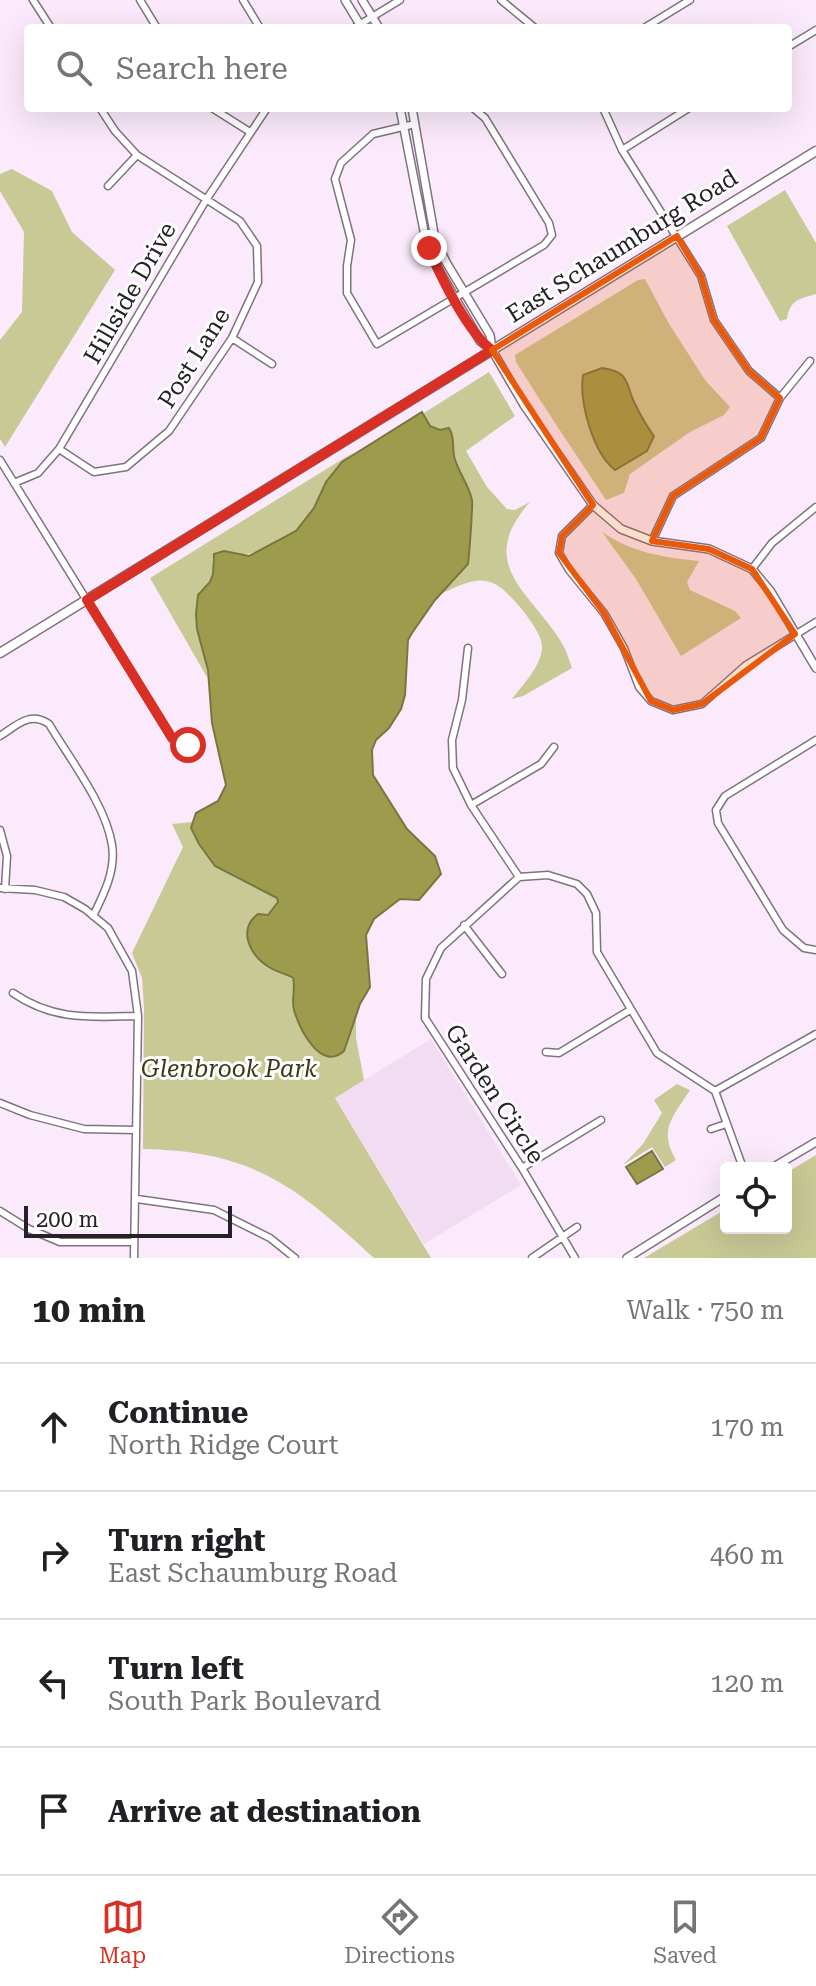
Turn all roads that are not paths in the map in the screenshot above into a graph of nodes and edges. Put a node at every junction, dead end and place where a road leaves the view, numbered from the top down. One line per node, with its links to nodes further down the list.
1 (33, 0): 10 (street)
2 (140, 0): 11 (street)
3 (243, 0): 12 (street)
4 (345, 0): 13 (street)
5 (362, 0): 9 (street)
6 (400, 0): 9 (street)
7 (501, 0): 16 (street)
8 (690, 0): 17 (street)
9 (373, 17): 14 (street); 15 (street)
10 (48, 24)
11 (155, 24)
12 (258, 24)
13 (357, 24)
14 (363, 24)
15 (377, 24)
16 (530, 24)
17 (651, 24)
18 (816, 30): 19 (street)
19 (792, 45)
20 (103, 112): 33 (street, Post Lane)
21 (218, 112): 30 (street)
22 (264, 112): 30 (street, Hillside Drive)
23 (401, 112): 29 (street)
24 (413, 112): 28 (street)
25 (478, 112): 37 (street)
26 (605, 112): 31 (street)
27 (683, 112): 31 (street)
28 (415, 124): 29 (street); 37 (street)
29 (404, 126): 38 (street); 38 (street)
30 (250, 132): 35 (street, Hillside Drive)
31 (622, 150): 36 (street)
32 (815, 154): 36 (main road, East Schaumburg Road)
33 (137, 155): 34 (street); 35 (street, Post Lane)
34 (108, 186)
35 (206, 200): 39 (street, Post Lane); 44 (street, Hillside Drive)
36 (677, 236): 40 (main road, East Schaumburg Road); 43 (street)
37 (465, 293): 38 (street); 40 (street)
38 (454, 297): 40 (street)
39 (232, 338): 42 (street); 44 (street, Post Lane)
40 (492, 350): 47 (street); 51 (main road, East Schaumburg Road)
41 (810, 361): 43 (street)
42 (272, 364)
43 (780, 398): 49 (street)
44 (59, 449): 46 (street, Hillside Drive)
45 (0, 460): 46 (street)
46 (14, 483): 51 (street)
47 (593, 505): 49 (street); 58 (street)
48 (816, 507): 50 (street)
49 (652, 541): 50 (street)
50 (752, 569): 53 (street)
51 (87, 600): 55 (main road, East Schaumburg Road); 63 (street)
52 (816, 622): 53 (street)
53 (795, 634): 56 (street); 58 (street)
54 (468, 648): 65 (street)
55 (0, 653)
56 (816, 668)
57 (41, 707): 59 (street)
58 (669, 709): 60 (street)
59 (39, 717): 61 (street); 69 (street)
60 (666, 719)
61 (0, 736)
62 (816, 740): 71 (street)
63 (188, 745)
64 (554, 747): 65 (street)
65 (471, 805): 67 (street)
66 (0, 830): 68 (street)
67 (519, 877): 70 (street, Garden Circle); 74 (street)
68 (2, 888): 69 (street)
69 (93, 916): 75 (street)
70 (464, 925): 72 (street); 87 (street, Garden Circle)
71 (816, 950)
72 (502, 974)
73 (13, 993): 75 (street)
74 (630, 1010): 77 (street); 78 (street)
75 (138, 1016): 83 (street)
76 (816, 1034): 78 (street)
77 (546, 1052)
78 (715, 1091): 81 (street)
79 (0, 1103): 83 (street)
80 (601, 1120): 87 (street)
81 (726, 1124): 82 (street); 85 (street)
82 (711, 1129)
83 (136, 1130): 88 (street)
84 (816, 1142): 86 (street)
85 (741, 1162)
86 (782, 1162)
87 (522, 1168): 92 (street, Garden Circle)
88 (137, 1199): 93 (street); 95 (street)
89 (720, 1200): 98 (street)
90 (0, 1211): 93 (street)
91 (577, 1227): 92 (street)
92 (563, 1236): 96 (street); 97 (street, Garden Circle)
93 (134, 1242): 94 (street)
94 (134, 1258)
95 (295, 1258)
96 (532, 1258)
97 (575, 1258)
98 (627, 1258)

